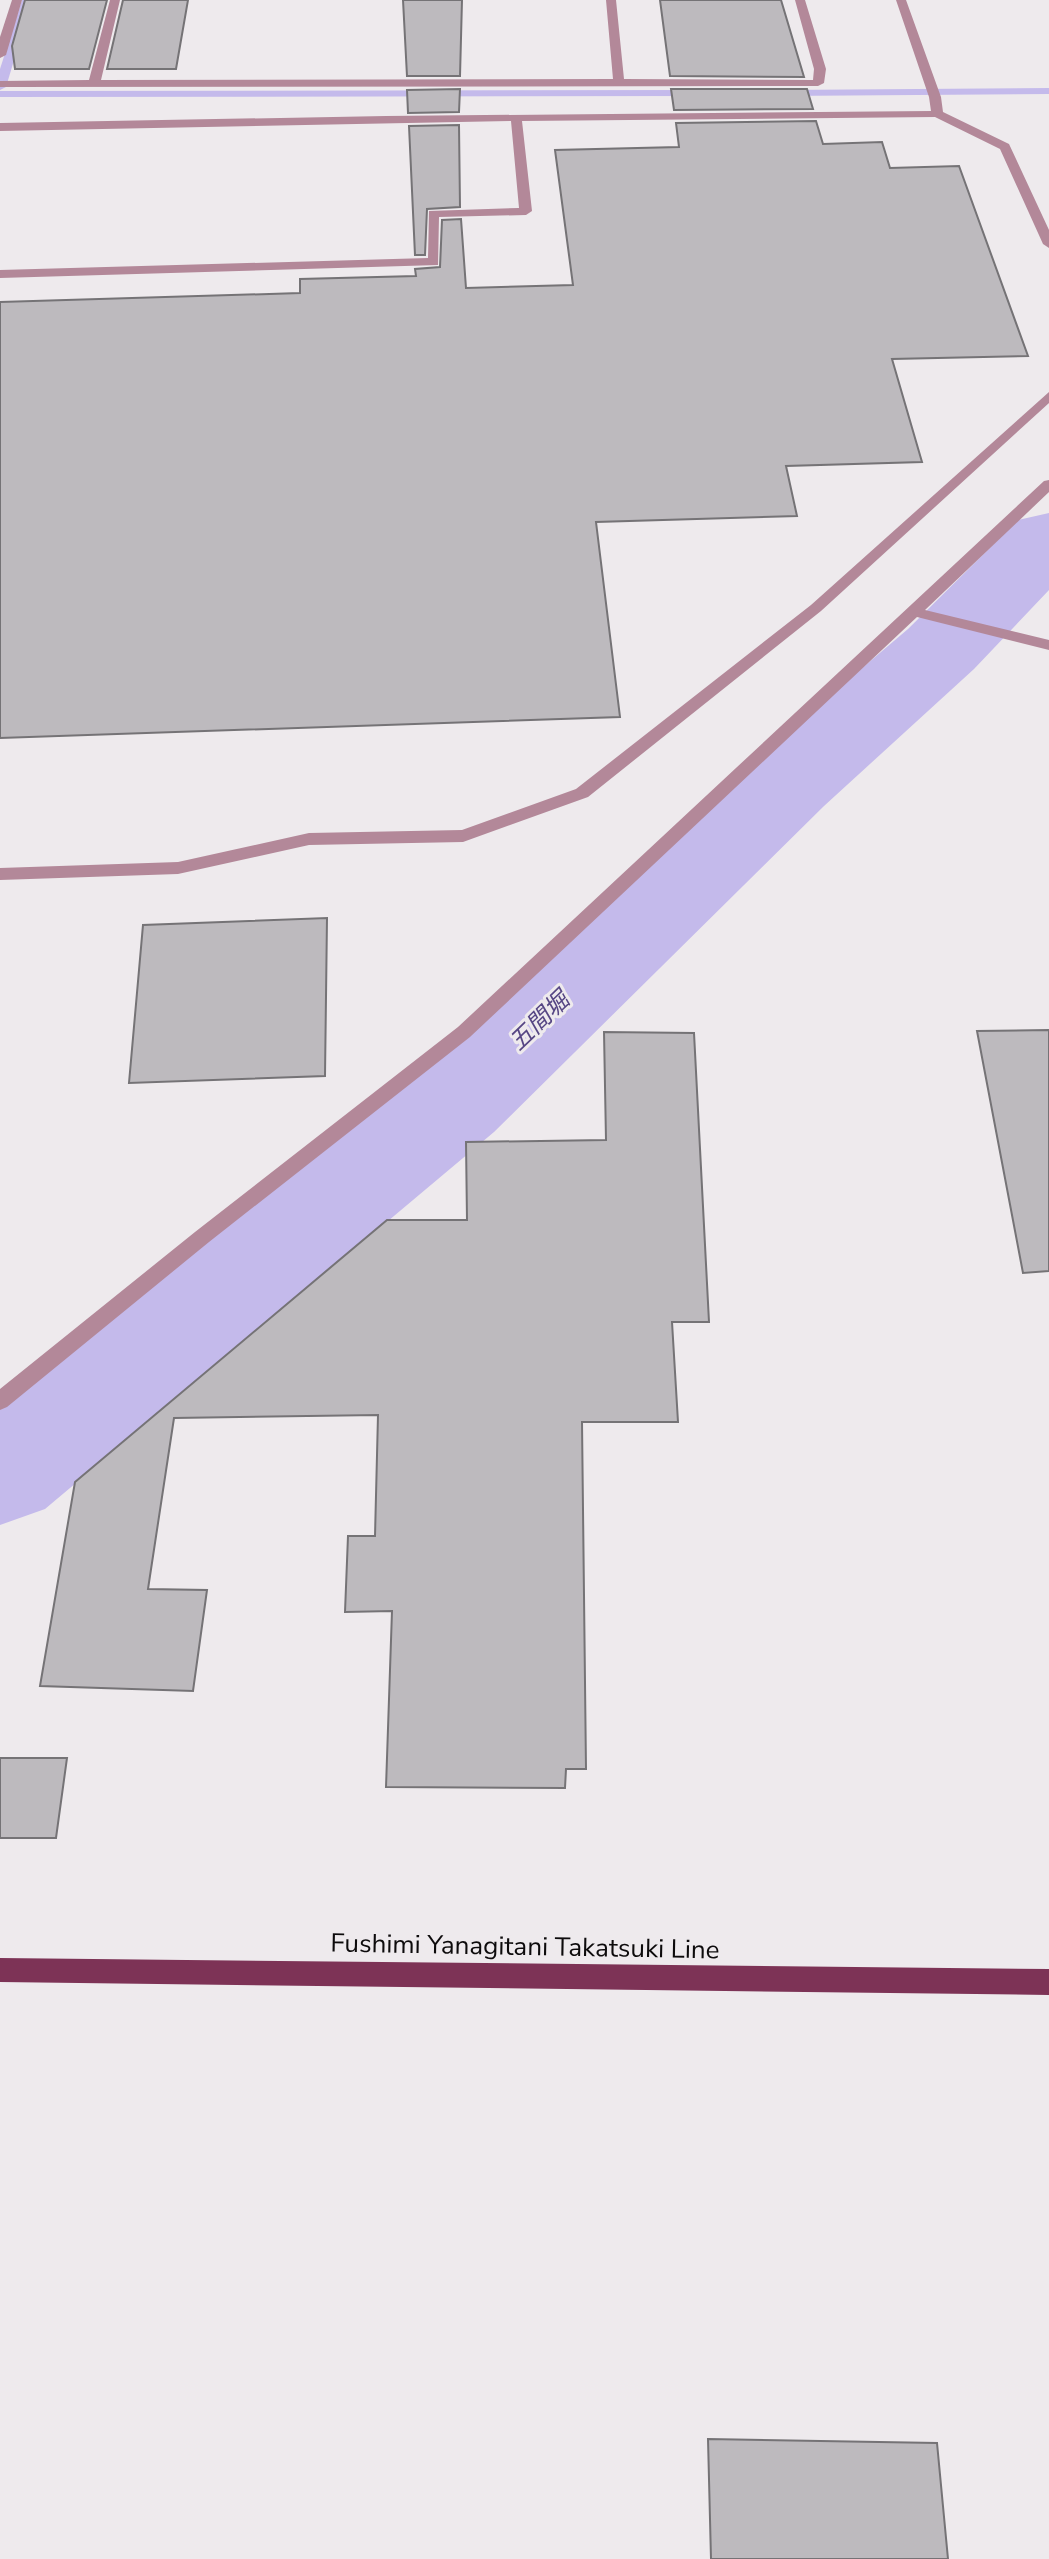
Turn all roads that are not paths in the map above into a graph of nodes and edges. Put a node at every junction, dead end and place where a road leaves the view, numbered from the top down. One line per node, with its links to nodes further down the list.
1 (17, 0): 6 (street)
2 (115, 0): 9 (street)
3 (611, 0): 7 (street)
4 (800, 0): 7 (street)
5 (901, 0): 10 (street)
6 (0, 55)
7 (619, 82): 9 (street)
8 (4, 84): 9 (street)
9 (94, 84)
10 (937, 114): 11 (street); 13 (street)
11 (516, 118): 12 (street); 14 (street)
12 (0, 127)
13 (1049, 244)
14 (0, 274)
15 (1049, 396): 19 (street)
16 (1049, 484): 17 (street)
17 (913, 611): 18 (street); 20 (street)
18 (1049, 645)
19 (0, 874)
20 (0, 1401)
21 (0, 1970): 22 (main road, Fushimi Yanagitani Takatsuki Line)
22 (1049, 1982)

